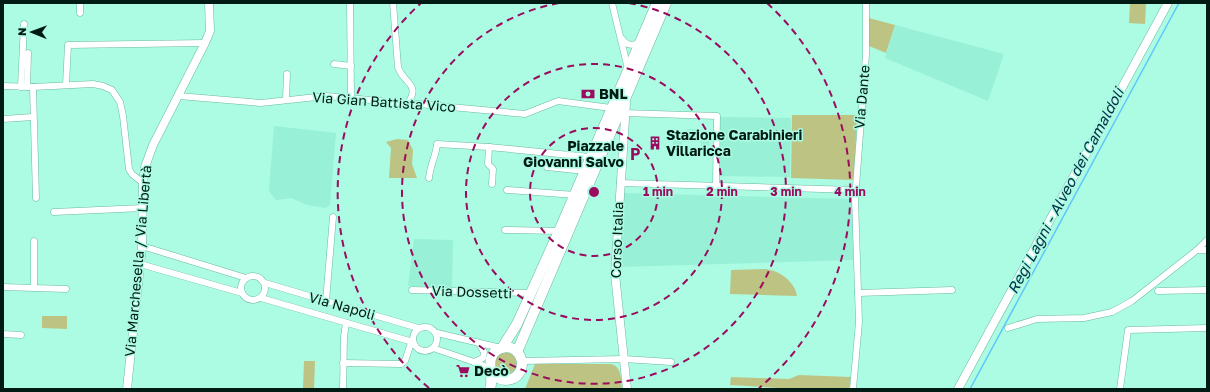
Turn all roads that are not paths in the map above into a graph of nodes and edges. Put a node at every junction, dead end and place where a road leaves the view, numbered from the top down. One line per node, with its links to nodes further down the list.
1 (80, 3): 10 (street)
2 (209, 3): 14 (street, Via Marchesella / Via Libertà)
3 (350, 3): 17 (street)
4 (393, 3): 27 (street)
5 (612, 3): 12 (street)
6 (657, 3): 13 (main road)
7 (666, 3): 21 (main road)
8 (866, 3): 44 (street, Via Dante)
9 (1168, 3): 96 (street)
10 (80, 13)
11 (24, 24): 23 (street)
12 (622, 39): 13 (street); 18 (street)
13 (640, 41): 18 (main road)
14 (205, 43): 20 (street); 24 (street, Via Marchesella / Via Libertà)
15 (28, 53): 23 (street)
16 (334, 64): 17 (street)
17 (351, 66): 25 (street)
18 (628, 69): 21 (main road)
19 (287, 74): 26 (street)
20 (66, 85): 23 (street); 39 (street)
21 (626, 85): 28 (main road); 29 (street, Corso Italia); 32 (main road)
22 (3, 86): 23 (street)
23 (27, 87): 30 (street)
24 (179, 96): 26 (street, Via Gian Battista Vico); 39 (street, Via Marchesella / Via Libertà)
25 (351, 98): 26 (street, Via Gian Battista Vico); 27 (street, Via Gian Battista Vico)
26 (286, 99)
27 (408, 103): 28 (street, Via Gian Battista Vico)
28 (611, 108): 35 (main road)
29 (624, 113): 33 (street, Corso Italia); 42 (street)
30 (34, 117): 31 (street); 46 (street)
31 (3, 119)
32 (612, 127): 33 (street); 83 (main road)
33 (623, 129): 40 (street, Corso Italia)
34 (489, 147): 35 (street); 38 (street); 41 (street)
35 (590, 157): 37 (main road)
36 (547, 167): 37 (street)
37 (585, 171): 45 (main road)
38 (429, 178)
39 (143, 183): 47 (street, Via Marchesella / Via Libertà)
40 (620, 183): 42 (street); 84 (street, Corso Italia)
41 (492, 184)
42 (716, 186): 44 (street)
43 (507, 190): 45 (street)
44 (856, 190): 69 (street, Via Dante)
45 (575, 195): 51 (main road)
46 (36, 198)
47 (143, 208): 48 (street); 54 (street, Via Marchesella / Via Libertà)
48 (54, 212)
49 (332, 217): 71 (street)
50 (505, 230): 51 (street)
51 (559, 231): 68 (main road)
52 (1207, 240): 55 (street)
53 (34, 241): 61 (street)
54 (142, 246): 57 (street, Via Marchesella / Via Libertà); 58 (street)
55 (1197, 250): 56 (street); 74 (street)
56 (1207, 250)
57 (140, 264): 67 (street); 91 (street, Via Marchesella / Via Libertà)
58 (246, 278): 59 (street); 67 (street)
59 (265, 283): 70 (street); 71 (street, Via Napoli)
60 (3, 287): 61 (street)
61 (34, 287): 62 (street)
62 (66, 289)
63 (412, 290): 68 (street, Via Dossetti)
64 (952, 290): 69 (street)
65 (1207, 290): 66 (street)
66 (1158, 291)
67 (242, 293): 70 (street)
68 (531, 293): 82 (main road)
69 (858, 293): 95 (street, Via Dante)
70 (261, 298): 72 (street, Via Napoli)
71 (326, 301): 73 (street, Via Napoli)
72 (346, 323): 79 (street, Via Napoli); 88 (street)
73 (418, 328): 76 (street); 79 (street)
74 (1008, 328)
75 (1207, 328): 97 (street)
76 (436, 333): 80 (street); 81 (street)
77 (3, 334): 78 (street)
78 (21, 335)
79 (412, 343): 81 (street); 88 (street)
80 (480, 345): 82 (street); 86 (street)
81 (433, 348): 86 (street)
82 (502, 348): 83 (main road); 89 (main road)
83 (517, 352): 85 (main road)
84 (624, 359): 85 (street); 87 (street); 94 (street, Corso Italia)
85 (522, 361): 90 (main road)
86 (474, 362): 89 (street)
87 (671, 362)
88 (344, 363): 92 (street)
89 (491, 371): 90 (main road); 93 (main road)
90 (504, 385)
91 (127, 389)
92 (343, 389)
93 (490, 389)
94 (627, 389)
95 (853, 389)
96 (958, 389)
97 (1120, 389)

